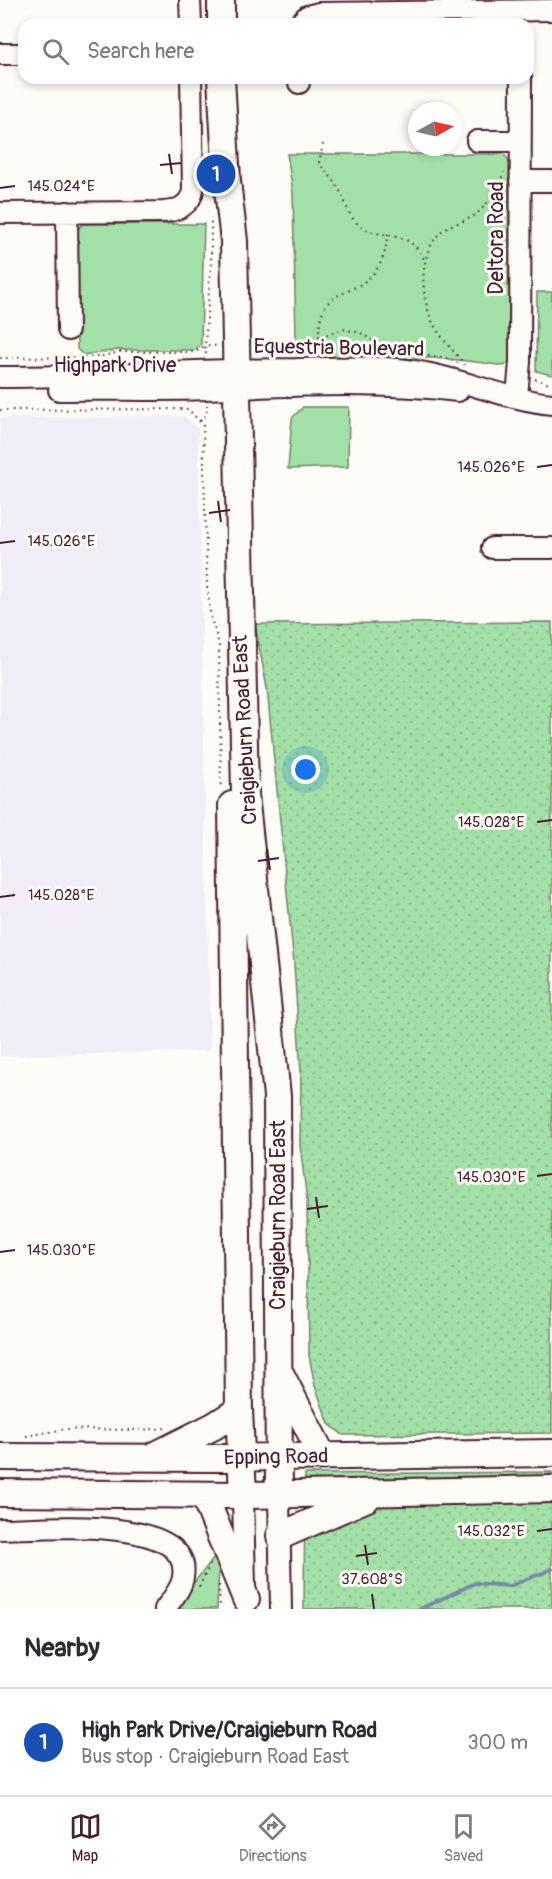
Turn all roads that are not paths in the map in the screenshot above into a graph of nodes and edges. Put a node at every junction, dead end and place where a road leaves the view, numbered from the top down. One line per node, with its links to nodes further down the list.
1 (190, 0): 6 (street)
2 (221, 0): 7 (main road)
3 (552, 10): 4 (street)
4 (521, 11): 5 (street)
5 (301, 13)
6 (191, 18)
7 (221, 18)
8 (0, 54): 9 (street)
9 (18, 54)
10 (191, 84): 17 (street)
11 (221, 84): 20 (main road, Craigieburn Road East)
12 (519, 84): 14 (street, Deltora Road)
13 (477, 141): 14 (street)
14 (514, 141): 15 (street, Deltora Road)
15 (520, 181): 16 (street); 23 (street, Deltora Road)
16 (552, 181)
17 (67, 212): 18 (street); 19 (street)
18 (0, 213)
19 (68, 330)
20 (227, 367): 21 (street, Highpark Drive); 22 (street, Highpark Drive); 23 (street, Equestria Boulevard); 27 (main road, Craigieburn Road East); 28 (main road, Craigieburn Road East)
21 (0, 377)
22 (0, 390)
23 (517, 397): 24 (street, Equestria Boulevard)
24 (552, 404)
25 (492, 548): 26 (street)
26 (552, 548)
27 (279, 1370): 30 (main road); 33 (main road, Craigieburn Road East)
28 (239, 1410): 32 (main road); 34 (main road, Craigieburn Road East)
29 (552, 1453): 30 (main road, Epping Road)
30 (322, 1455): 33 (main road, Epping Road)
31 (0, 1457): 32 (main road, Epping Road)
32 (153, 1457): 34 (main road, Epping Road)
33 (279, 1457): 34 (main road, Epping Road); 40 (main road, Craigieburn Road East)
34 (242, 1458): 39 (main road, Craigieburn Road East)
35 (552, 1489): 37 (main road, Epping Road)
36 (0, 1493): 38 (main road, Epping Road)
37 (378, 1493): 40 (main road, Epping Road); 42 (main road)
38 (204, 1495): 39 (main road, Epping Road); 43 (main road)
39 (243, 1495): 40 (main road, Epping Road); 43 (street)
40 (279, 1495): 42 (street)
41 (0, 1529): 44 (street)
42 (280, 1536): 45 (street)
43 (246, 1604)
44 (165, 1609)
45 (281, 1609)

